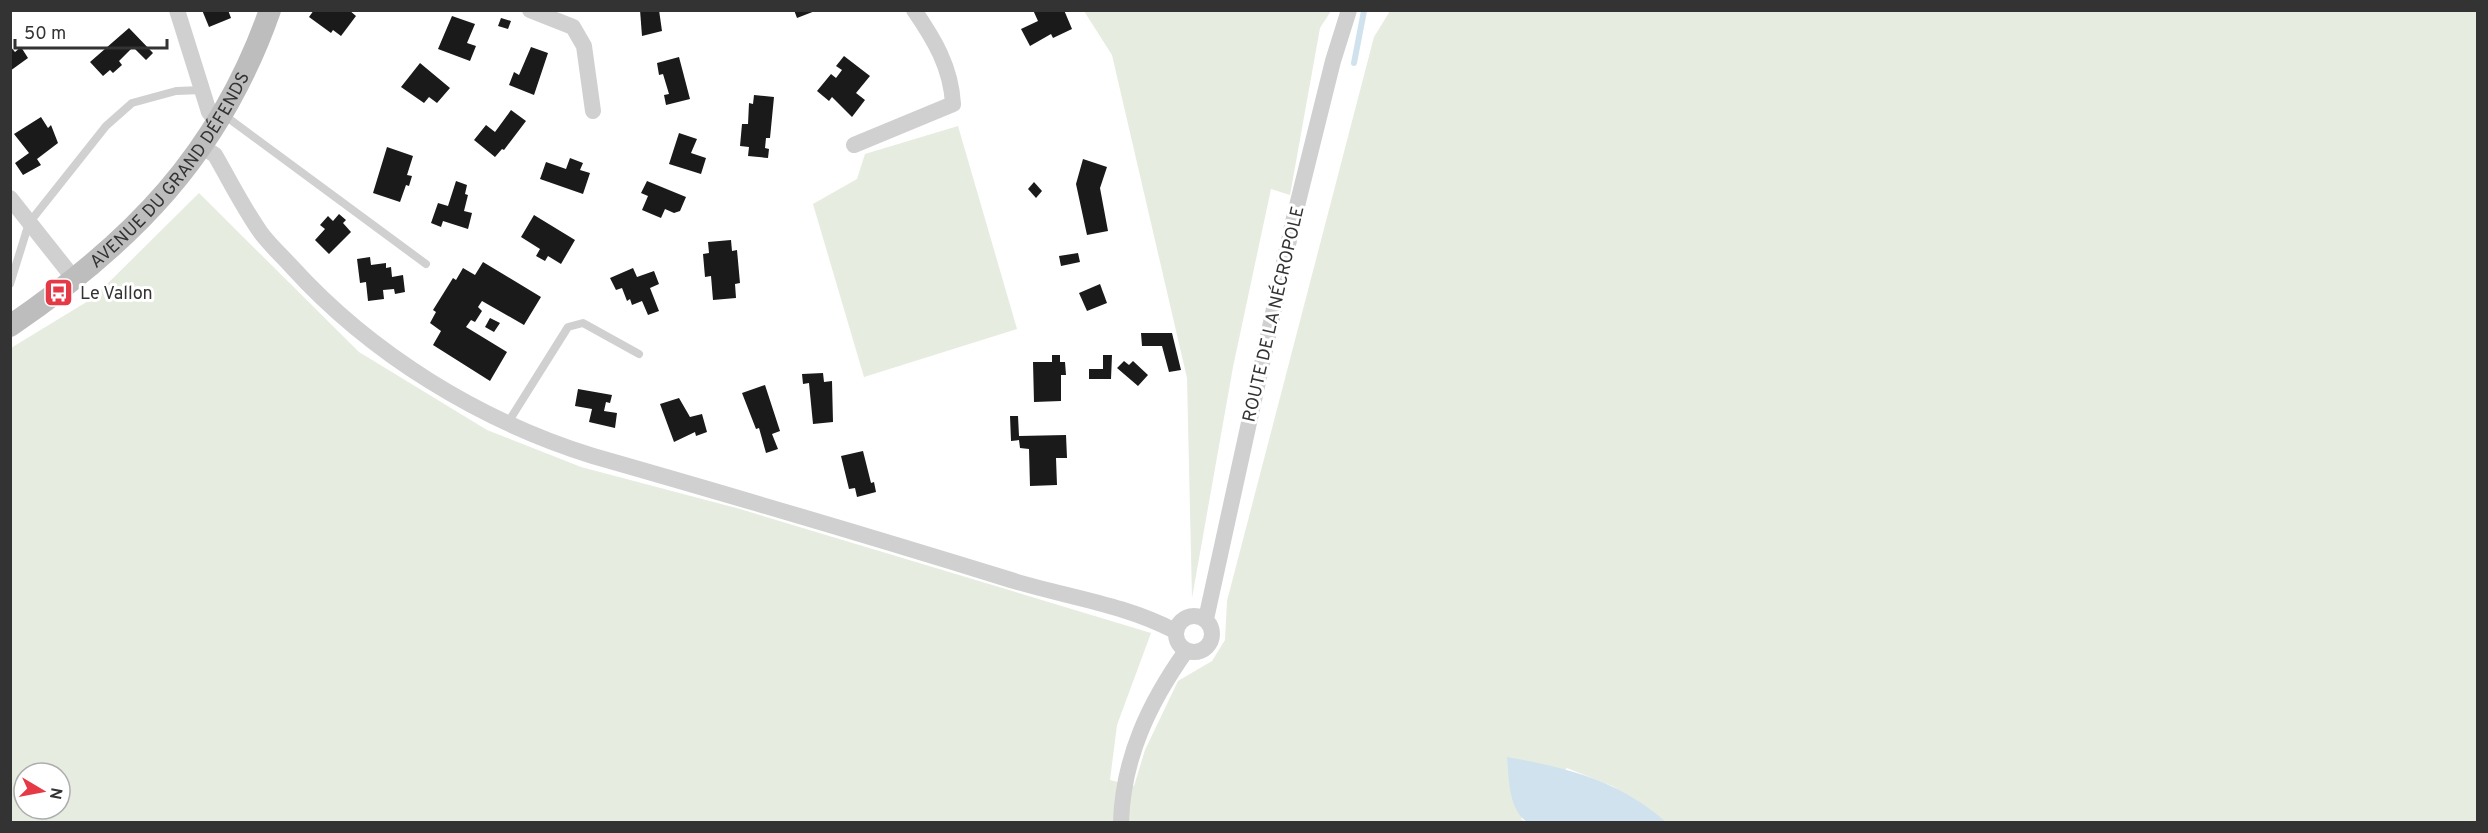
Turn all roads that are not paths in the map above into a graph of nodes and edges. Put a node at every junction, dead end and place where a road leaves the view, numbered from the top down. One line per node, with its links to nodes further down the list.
1 (177, 10): 6 (street)
2 (270, 10): 8 (street, AVENUE DU GRAND DÉFENDS)
3 (530, 10): 7 (street)
4 (914, 10): 9 (street)
5 (1349, 10): 19 (street, ROUTE DE LA NÉCROPOLE)
6 (202, 90): 8 (street); 12 (lane)
7 (593, 111)
8 (221, 119): 10 (street, AVENUE DU GRAND DÉFENDS); 13 (lane)
9 (854, 145)
10 (203, 147): 14 (street, AVENUE DU GRAND DÉFENDS); 18 (street)
11 (10, 198): 12 (street)
12 (29, 223): 14 (street); 15 (lane)
13 (426, 264)
14 (75, 280): 16 (street, AVENUE DU GRAND DÉFENDS)
15 (10, 284)
16 (12, 322)
17 (639, 354): 18 (lane)
18 (507, 424): 20 (street)
19 (1206, 619): 20 (street); 21 (street)
20 (1175, 631): 21 (street)
21 (1186, 651): 22 (street)
22 (1121, 822)

